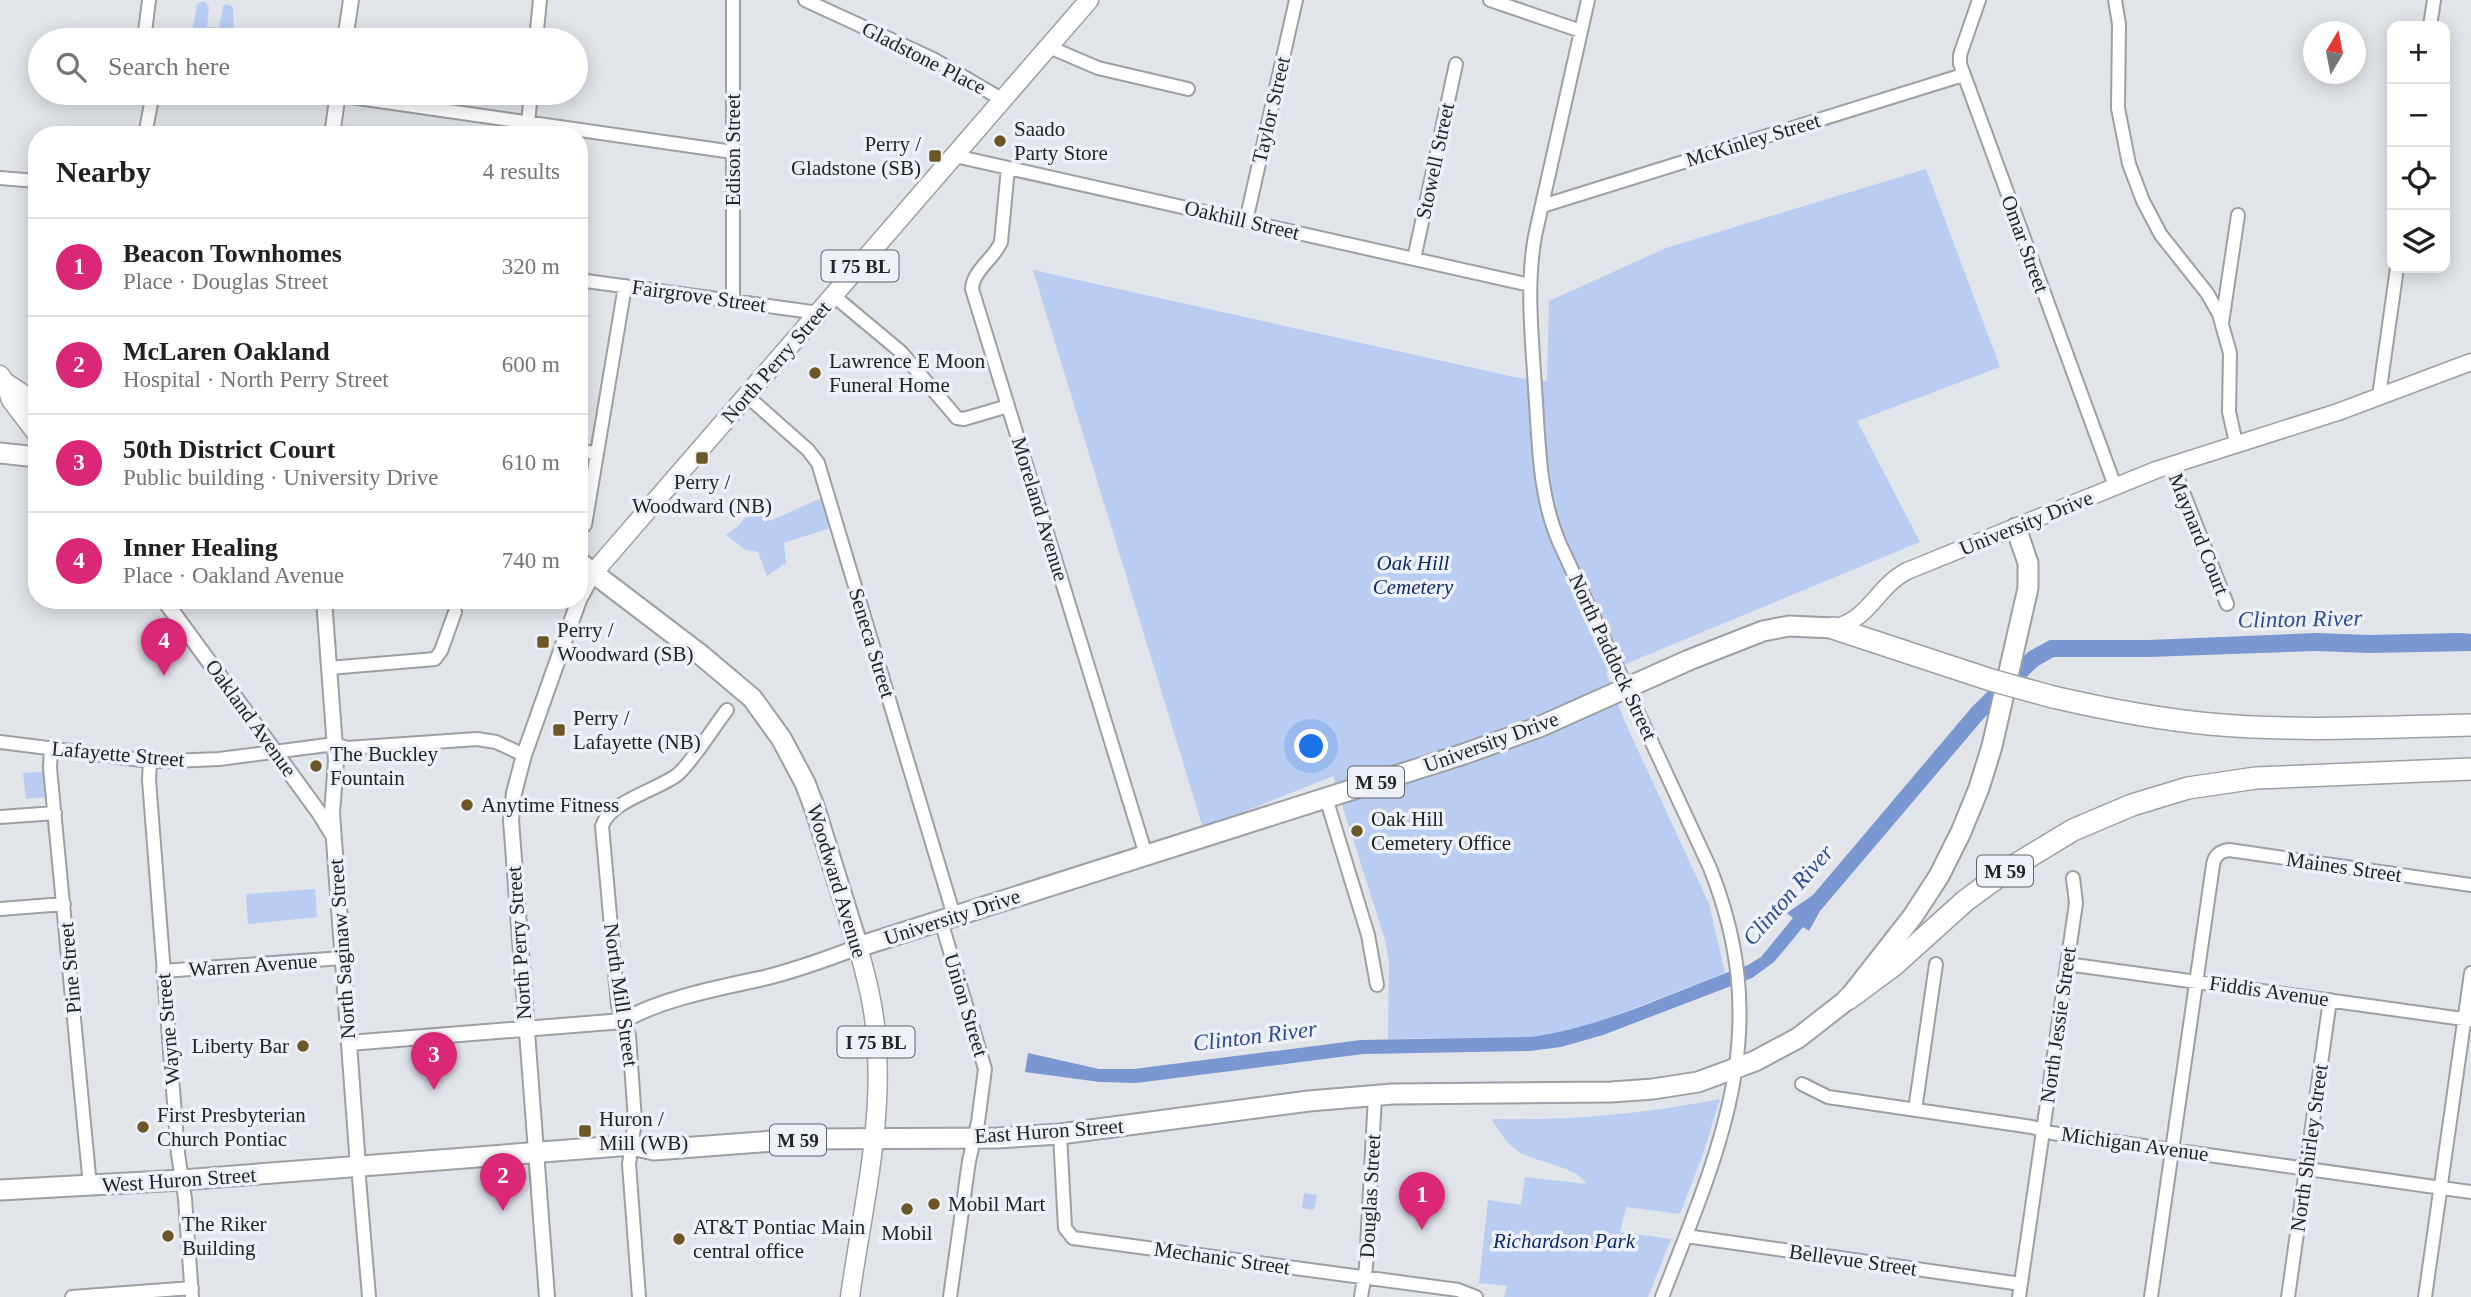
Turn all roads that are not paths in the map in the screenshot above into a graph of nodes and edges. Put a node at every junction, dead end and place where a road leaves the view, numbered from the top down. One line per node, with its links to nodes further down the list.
1 (149, 0): 14 (street)
2 (351, 0): 15 (street)
3 (540, 0): 16 (street)
4 (733, 0): 32 (street, Edison Street)
5 (805, 0): 22 (street, Gladstone Place)
6 (1089, 0): 18 (main road, North Perry Street / I 75 BL)
7 (1296, 0): 39 (street, Taylor Street)
8 (1490, 0): 17 (street)
9 (1588, 0): 17 (street, North Paddock Street)
10 (1979, 0): 20 (street, Omar Street)
11 (2115, 0): 48 (street)
12 (2434, 0): 13 (street)
13 (2431, 21)
14 (146, 28)
15 (347, 28)
16 (537, 28)
17 (1581, 31): 37 (street, North Paddock Street)
18 (1049, 47): 21 (street); 22 (main road, North Perry Street / I 75 BL)
19 (1456, 64): 40 (street, Stowell Street)
20 (1964, 75): 37 (street, McKinley Street); 62 (street, Omar Street)
21 (1188, 89)
22 (1003, 100): 33 (main road, North Perry Street / I 75 BL)
23 (151, 105): 28 (street)
24 (336, 105): 29 (street)
25 (413, 105): 27 (street)
26 (530, 105): 27 (street)
27 (528, 122): 30 (street)
28 (147, 126)
29 (333, 126)
30 (555, 126)
31 (588, 131): 32 (street)
32 (733, 152): 46 (street, Edison Street)
33 (955, 156): 34 (street, Oakhill Street); 45 (main road, North Perry Street / I 75 BL)
34 (1008, 168): 39 (street, Oakhill Street); 54 (street, Moreland Avenue)
35 (0, 178): 36 (street)
36 (28, 180)
37 (1542, 206): 43 (street, North Paddock Street)
38 (2238, 215): 48 (street)
39 (1246, 221): 40 (street, Oakhill Street)
40 (1414, 259): 43 (street, Oakhill Street)
41 (2396, 273): 52 (street)
42 (588, 280): 44 (street, Fairgrove Street)
43 (1530, 285): 74 (street, North Paddock Street)
44 (625, 286): 46 (street, Fairgrove Street); 59 (street)
45 (834, 296): 47 (main road, North Perry Street / I 75 BL); 54 (street)
46 (733, 301): 47 (street, Fairgrove Street)
47 (819, 313): 51 (main road, North Perry Street / I 75 BL)
48 (2222, 323): 56 (street)
49 (2471, 362): 52 (main road, University Drive)
50 (3, 379): 53 (main road); 55 (main road)
51 (747, 396): 65 (main road, North Perry Street / I 75 BL); 93 (street, Seneca Street)
52 (2379, 396): 56 (main road, University Drive)
53 (28, 399)
54 (1008, 406): 88 (street, Moreland Avenue)
55 (28, 422)
56 (2236, 443): 61 (main road, University Drive)
57 (588, 452): 59 (street)
58 (0, 453): 60 (highway)
59 (597, 453): 63 (street)
60 (28, 456)
61 (2172, 464): 62 (main road, University Drive); 67 (street, Maynard Court)
62 (2115, 486): 64 (main road, University Drive)
63 (588, 507)
64 (2016, 528): 72 (main road, University Drive); 102 (highway)
65 (588, 566)
66 (588, 568): 94 (highway, Woodward Avenue / I 75 BL)
67 (2227, 604)
68 (171, 609): 80 (street, Oakland Avenue)
69 (325, 609): 73 (street, North Saginaw Street)
70 (576, 609): 81 (street, North Perry Street)
71 (455, 612): 73 (street)
72 (1833, 628): 74 (highway, University Drive / M 59); 76 (highway, M 59, bridge)
73 (329, 668): 78 (street, North Saginaw Street)
74 (1627, 688): 84 (highway, University Drive / M 59); 108 (street, North Paddock Street)
75 (726, 710): 105 (street, North Mill Street)
76 (2471, 725)
77 (0, 743): 79 (street, Lafayette Street)
78 (335, 744): 80 (street, Lafayette Street); 81 (street, Lafayette Street); 87 (street, North Saginaw Street)
79 (51, 749): 82 (street, Lafayette Street); 85 (street, Pine Street)
80 (275, 751): 82 (street, Lafayette Street); 87 (street, Oakland Avenue)
81 (524, 755): 106 (street, North Perry Street)
82 (150, 761): 98 (street, Wayne Street)
83 (2471, 769): 102 (highway, M 59)
84 (1326, 798): 88 (highway, University Drive / M 59); 101 (street)
85 (55, 813): 86 (street); 91 (street, Pine Street)
86 (0, 817)
87 (334, 839): 95 (street, North Saginaw Street)
88 (1146, 855): 93 (highway, University Drive / M 59)
89 (2073, 878): 97 (street, North Jessie Street)
90 (2471, 885): 100 (street, Maines Street)
91 (64, 904): 92 (street); 122 (street, Pine Street)
92 (0, 909)
93 (948, 918): 94 (highway, University Drive / M 59); 115 (street, Union Street)
94 (858, 947): 105 (street, University Drive); 114 (main road, Woodward Avenue / I 75 BL)
95 (342, 958): 98 (street, Warren Avenue); 107 (street, North Saginaw Street)
96 (1936, 964): 111 (street)
97 (2067, 964): 100 (street, Fiddis Avenue); 112 (street, North Jessie Street)
98 (163, 971): 121 (street, Wayne Street)
99 (2471, 973): 104 (street)
100 (2196, 981): 103 (street, Fiddis Avenue); 117 (street)
101 (1377, 985)
102 (1848, 999): 108 (highway, M 59)
103 (2330, 1000): 104 (street, Fiddis Avenue); 120 (street, North Shirley Street)
104 (2468, 1020): 123 (street)
105 (623, 1021): 106 (street, University Drive); 116 (street, North Mill Street)
106 (526, 1029): 107 (street, University Drive); 118 (street, North Perry Street)
107 (349, 1043): 119 (street, North Saginaw Street)
108 (1737, 1069): 110 (highway, East Huron Street / M 59); 126 (street, North Paddock Street)
109 (1802, 1084): 111 (street, Michigan Avenue)
110 (1375, 1095): 113 (highway, East Huron Street / M 59); 127 (street, Douglas Street)
111 (1915, 1110): 112 (street, Michigan Avenue)
112 (2043, 1130): 117 (street, Michigan Avenue); 128 (street, North Jessie Street)
113 (1060, 1134): 115 (highway, East Huron Street / M 59); 127 (street, Mechanic Street)
114 (874, 1138): 115 (highway, East Huron Street / M 59); 116 (highway, East Huron Street / M 59); 134 (main road, Woodward Avenue / I 75 BL)
115 (974, 1138): 135 (street, Union Street)
116 (632, 1145): 118 (highway, East Huron Street / M 59); 133 (street, North Mill Street)
117 (2172, 1150): 120 (street, Michigan Avenue); 139 (street)
118 (536, 1152): 119 (highway, East Huron Street / M 59); 132 (street, North Perry Street)
119 (358, 1166): 121 (highway, West Huron Street / M 59); 131 (street, North Saginaw Street)
120 (2306, 1169): 123 (street, Michigan Avenue); 140 (street, North Shirley Street)
121 (182, 1181): 122 (highway, West Huron Street / M 59); 129 (street, Wayne Street)
122 (90, 1186): 124 (highway, West Huron Street / M 59)
123 (2441, 1188): 125 (street, Michigan Avenue); 141 (street)
124 (0, 1190)
125 (2471, 1192)
126 (1685, 1236): 128 (street, Bellevue Street); 138 (street, North Paddock Street)
127 (1364, 1277): 136 (street, Douglas Street); 137 (street, Mechanic Street)
128 (2020, 1291)
129 (192, 1293): 130 (street)
130 (72, 1297)
131 (369, 1297)
132 (547, 1297)
133 (639, 1297)
134 (850, 1297)
135 (952, 1297)
136 (1361, 1297)
137 (1476, 1297)
138 (1662, 1297)
139 (2151, 1297)
140 (2288, 1297)
141 (2425, 1297)

